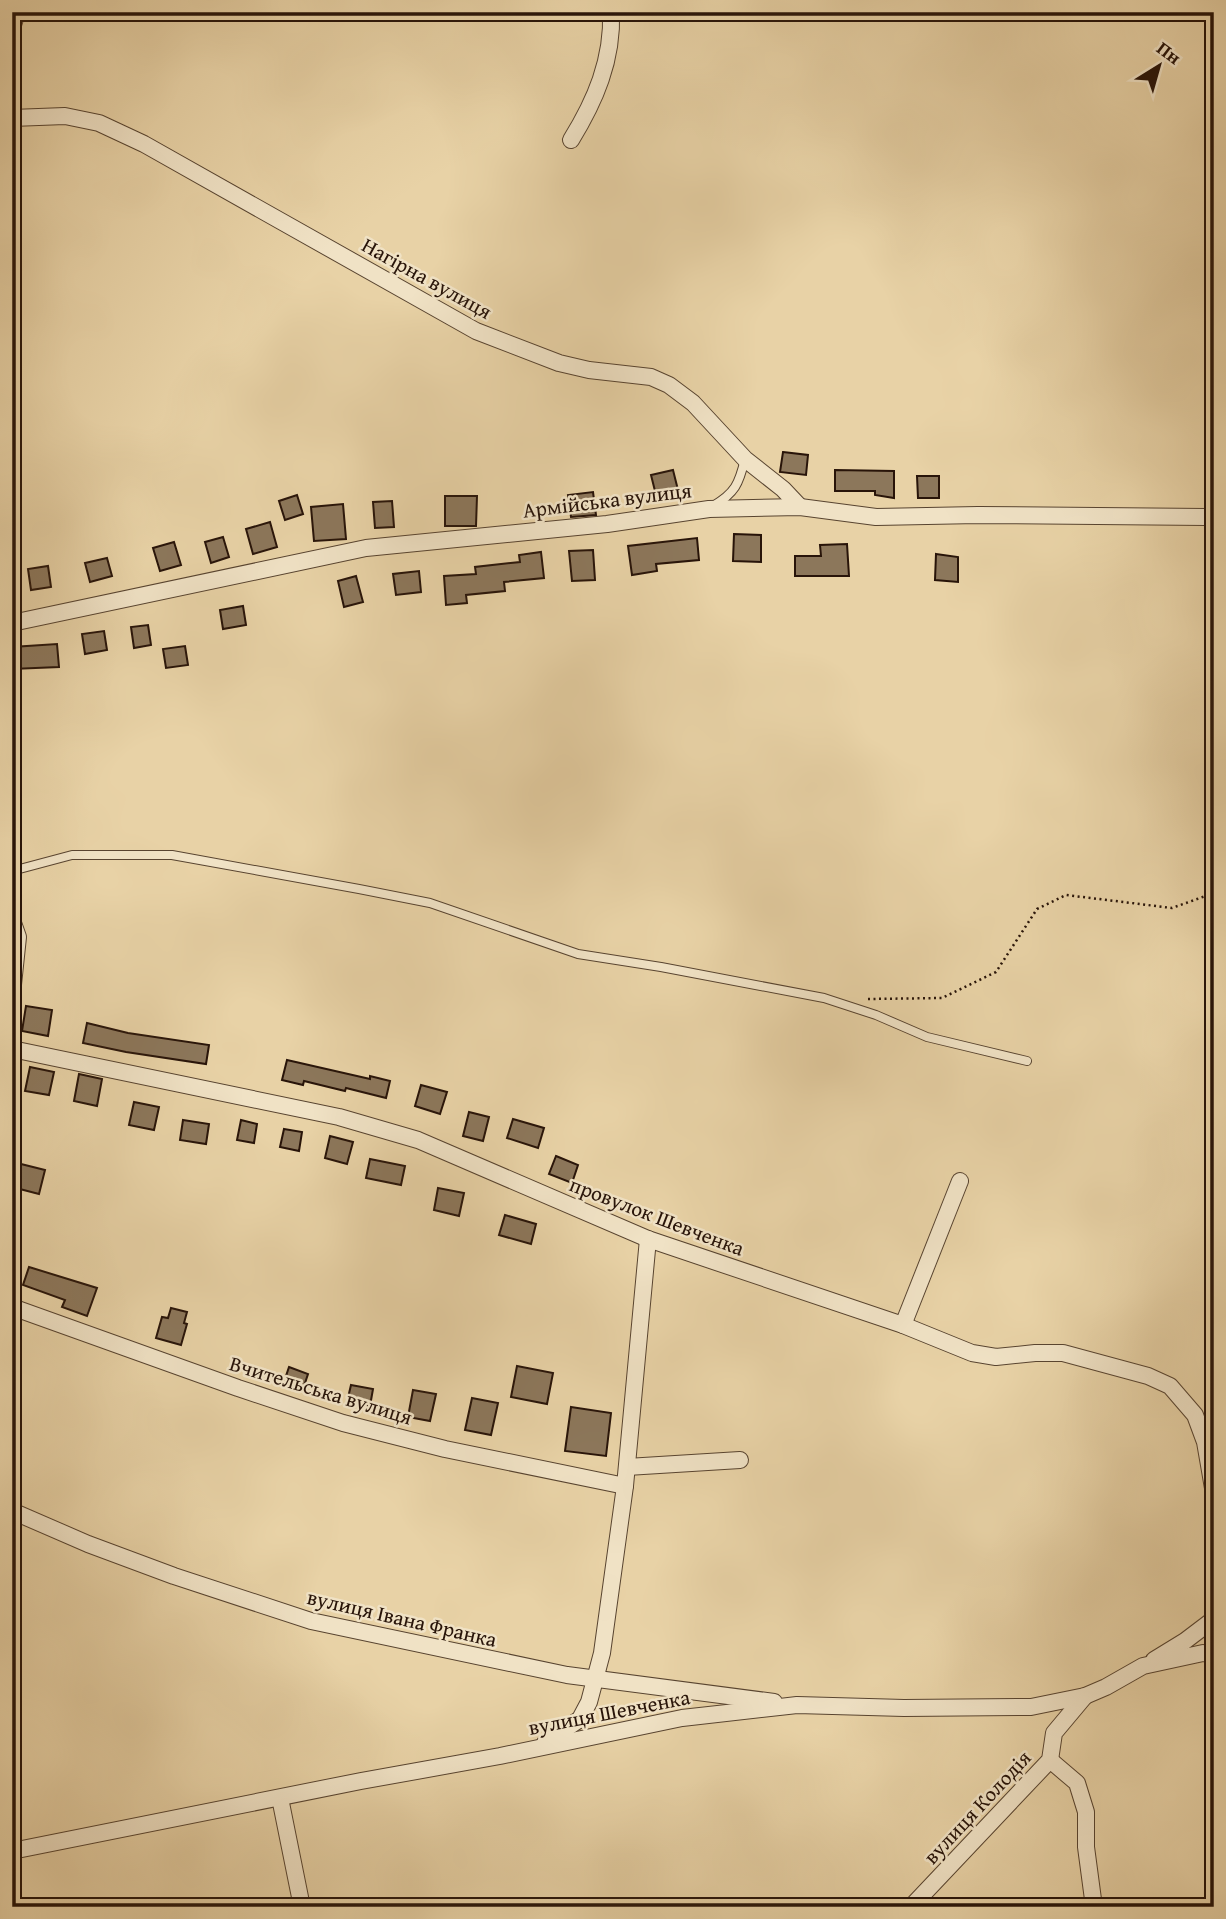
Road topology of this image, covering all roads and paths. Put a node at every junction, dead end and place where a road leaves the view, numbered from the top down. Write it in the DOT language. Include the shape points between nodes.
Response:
graph roads {
  1 [pos="17,12"];
  2 [pos="611,12"];
  3 [pos="12,28"];
  4 [pos="12,118"];
  5 [pos="571,140"];
  6 [pos="745,459"];
  7 [pos="800,507"];
  8 [pos="709,509"];
  9 [pos="1214,519"];
  10 [pos="12,623"];
  11 [pos="12,871"];
  12 [pos="1214,893"];
  13 [pos="12,920"];
  14 [pos="12,994"];
  15 [pos="862,999"];
  16 [pos="12,1049"];
  17 [pos="1027,1061"];
  18 [pos="960,1181"];
  19 [pos="648,1239"];
  20 [pos="12,1307"];
  21 [pos="903,1325"];
  22 [pos="740,1460"];
  23 [pos="627,1467"];
  24 [pos="625,1486"];
  25 [pos="1214,1494"];
  26 [pos="12,1511"];
  27 [pos="1214,1619"];
  28 [pos="1214,1655"];
  29 [pos="1143,1666"];
  30 [pos="596,1677"];
  31 [pos="1085,1696"];
  32 [pos="797,1705"];
  33 [pos="1031,1707"];
  34 [pos="1054,1733"];
  35 [pos="537,1748"];
  36 [pos="1050,1760"];
  37 [pos="280,1798"];
  38 [pos="12,1851"];
  39 [pos="302,1907"];
  40 [pos="911,1907"];
  41 [pos="1094,1907"];
  1 -- 3 [label="street"];
  2 -- 5 [label="street" via="606,65 592,104"];
  4 -- 6 [label="street, Нагірна вулиця" via="65,116 99,123 475,331 559,363 651,377 669,385 693,403"];
  6 -- 7 [label="street, Нагірна вулиця"];
  6 -- 8 [label="lane" via="729,496"];
  7 -- 8 [label="street, Армійська вулиця"];
  7 -- 9 [label="street, Армійська вулиця" via="876,517 978,514"];
  8 -- 10 [label="street, Армійська вулиця" via="366,548"];
  11 -- 17 [label="lane" via="72,855 172,855 430,903 578,954 824,998 927,1037"];
  12 -- 15 [label="path" via="1172,908 1066,895 1037,909 996,972 942,998"];
  13 -- 14 [label="street" via="18,937"];
  16 -- 19 [label="street, провулок Шевченка" via="340,1117 418,1140"];
  18 -- 21 [label="street"];
  19 -- 21 [label="street, провулок Шевченка"];
  19 -- 23 [label="street"];
  20 -- 24 [label="street, Вчительська вулиця" via="343,1423"];
  21 -- 25 [label="street, провулок Шевченка" via="972,1353 996,1357 1063,1353 1170,1386 1195,1415"];
  22 -- 23 [label="street"];
  23 -- 24 [label="street"];
  24 -- 30 [label="street"];
  26 -- 30 [label="street, вулиця Івана Франка" via="113,1553 311,1621 567,1675"];
  27 -- 29 [label="street"];
  28 -- 29 [label="street, вулиця Шевченка" via="1203,1653"];
  29 -- 31 [label="street, вулиця Шевченка"];
  30 -- 32 [label="street, вулиця Івана Франка"];
  30 -- 35 [label="street" via="580,1719"];
  31 -- 33 [label="street, вулиця Шевченка"];
  31 -- 34 [label="street"];
  32 -- 33 [label="street, вулиця Шевченка"];
  32 -- 35 [label="street, вулиця Шевченка" via="682,1717"];
  33 -- 34 [label="street" via="1046,1714"];
  34 -- 36 [label="street, вулиця Колодія"];
  35 -- 37 [label="street, вулиця Шевченка"];
  36 -- 40 [label="street, вулиця Колодія"];
  36 -- 41 [label="street" via="1077,1783 1086,1812"];
  37 -- 38 [label="street, вулиця Шевченка"];
  37 -- 39 [label="street"];
}
